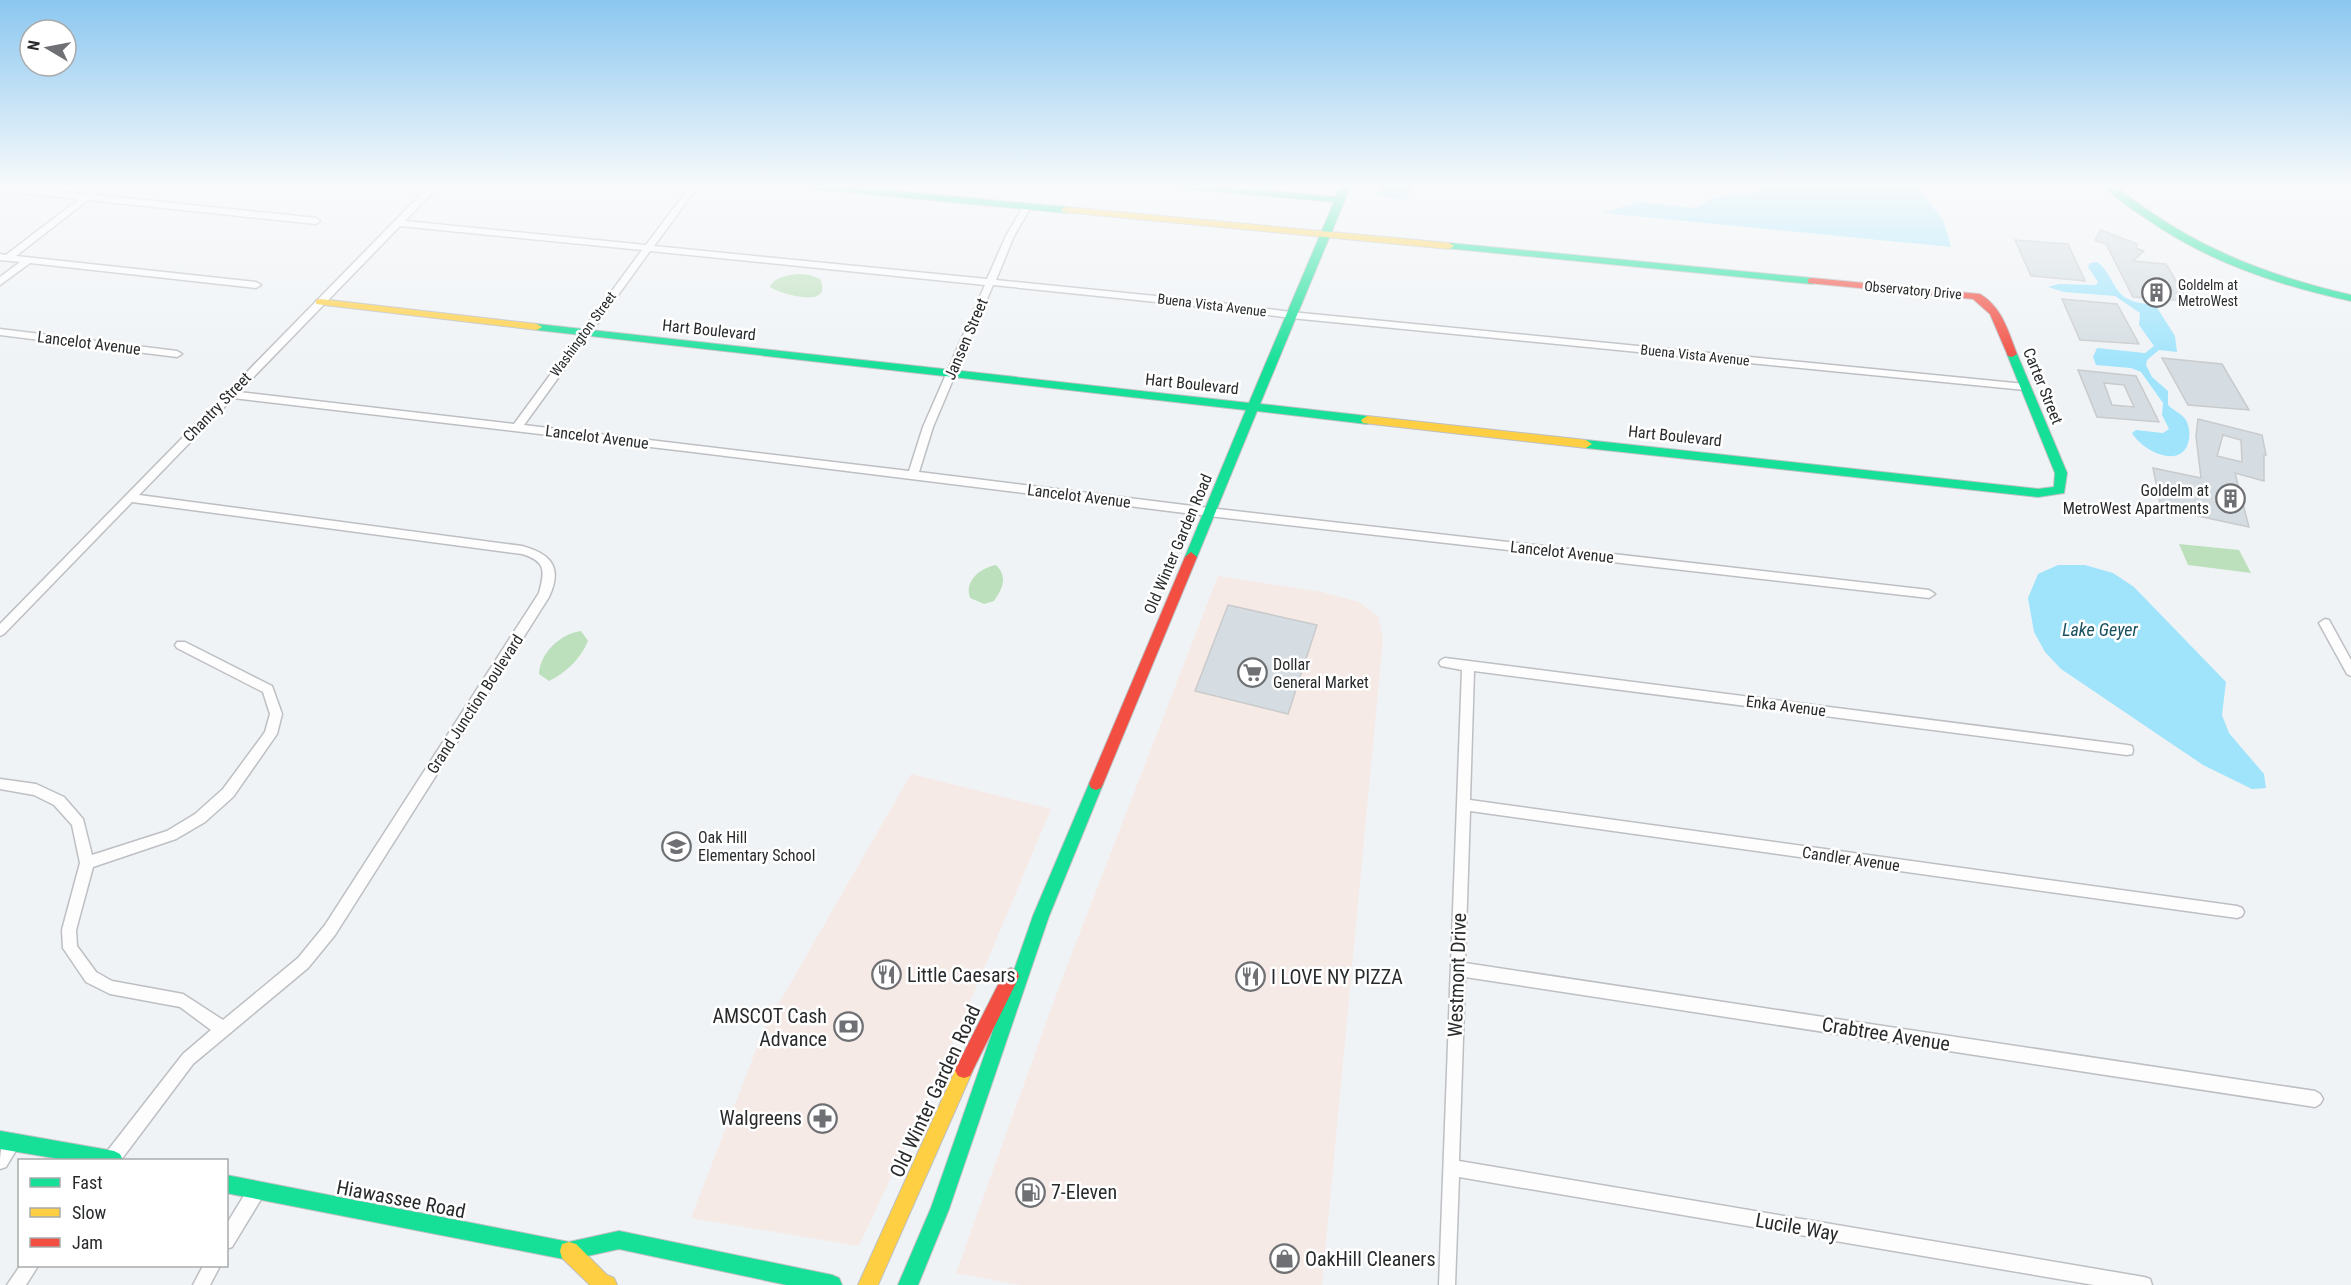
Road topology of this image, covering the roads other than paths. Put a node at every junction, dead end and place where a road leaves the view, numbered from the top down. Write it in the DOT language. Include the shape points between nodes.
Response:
graph roads {
  1 [pos="21,245"];
  2 [pos="377,245"];
  3 [pos="637,245"];
  4 [pos="1006,245"];
  5 [pos="1322,245"];
  6 [pos="1424,245"];
  7 [pos="2193,245"];
  8 [pos="648,246"];
  9 [pos="4,257"];
  10 [pos="28,260"];
  11 [pos="0,282"];
  12 [pos="990,282"];
  13 [pos="256,285"];
  14 [pos="2351,298"];
  15 [pos="1982,299"];
  16 [pos="320,302"];
  17 [pos="1291,315"];
  18 [pos="0,333"];
  19 [pos="584,333"];
  20 [pos="177,354"];
  21 [pos="951,373"];
  22 [pos="2025,387"];
  23 [pos="230,394"];
  24 [pos="1253,407"];
  25 [pos="518,427"];
  26 [pos="913,475"];
  27 [pos="2060,490"];
  28 [pos="129,498"];
  29 [pos="1209,512"];
  30 [pos="1929,594"];
  31 [pos="2325,623"];
  32 [pos="0,631"];
  33 [pos="181,645"];
  34 [pos="1445,663"];
  35 [pos="1468,666"];
  36 [pos="2351,670"];
  37 [pos="2127,750"];
  38 [pos="0,784"];
  39 [pos="1464,805"];
  40 [pos="87,863"];
  41 [pos="2237,912"];
  42 [pos="1041,916"];
  43 [pos="1457,969"];
  44 [pos="224,1030"];
  45 [pos="2315,1099"];
  46 [pos="7,1141"];
  47 [pos="106,1159"];
  48 [pos="113,1159"];
  49 [pos="0,1161"];
  50 [pos="1451,1168"];
  51 [pos="228,1184"];
  52 [pos="257,1190"];
  53 [pos="228,1238"];
  54 [pos="569,1251"];
  55 [pos="29,1267"];
  56 [pos="211,1267"];
  57 [pos="15,1285"];
  58 [pos="201,1285"];
  59 [pos="606,1285"];
  60 [pos="832,1285"];
  61 [pos="868,1285"];
  62 [pos="908,1285"];
  63 [pos="1447,1285"];
  64 [pos="2144,1285"];
  1 -- 9 [label="street"];
  2 -- 16 [label="street, Chantry Street"];
  3 -- 8 [label="street, Buena Vista Avenue"];
  4 -- 12 [label="street, Jansen Street"];
  5 -- 17 [label="street, Old Winter Garden Road"];
  6 -- 15 [label="street, Observatory Drive" via="1962,294"];
  7 -- 14 [label="street" via="2251,272"];
  8 -- 12 [label="street, Buena Vista Avenue"];
  8 -- 19 [label="street, Washington Street"];
  9 -- 10 [label="street"];
  10 -- 11 [label="street"];
  10 -- 13 [label="street"];
  12 -- 17 [label="street, Buena Vista Avenue"];
  12 -- 21 [label="street, Jansen Street"];
  15 -- 22 [label="street, Carter Street" via="1994,310"];
  16 -- 19 [label="street, Hart Boulevard"];
  16 -- 23 [label="street, Chantry Street"];
  17 -- 22 [label="street, Buena Vista Avenue"];
  17 -- 24 [label="street, Old Winter Garden Road"];
  18 -- 20 [label="street, Lancelot Avenue"];
  19 -- 21 [label="street, Hart Boulevard"];
  19 -- 25 [label="street, Washington Street"];
  21 -- 24 [label="street, Hart Boulevard"];
  21 -- 26 [label="street, Jansen Street"];
  22 -- 27 [label="street, Carter Street" via="2061,473"];
  23 -- 25 [label="street, Lancelot Avenue"];
  23 -- 28 [label="street, Chantry Street"];
  24 -- 27 [label="street, Hart Boulevard" via="2046,493"];
  24 -- 29 [label="street, Old Winter Garden Road"];
  25 -- 26 [label="street, Lancelot Avenue"];
  26 -- 29 [label="street, Lancelot Avenue"];
  28 -- 32 [label="street, Chantry Street"];
  28 -- 44 [label="street, Grand Junction Boulevard" via="522,550 547,562 550,574 545,594 330,930 303,963"];
  29 -- 30 [label="street, Lancelot Avenue"];
  29 -- 42 [label="street, Old Winter Garden Road"];
  31 -- 36 [label="street"];
  33 -- 40 [label="street" via="268,689 276,714 271,734 228,793 200,818 171,835"];
  34 -- 35 [label="street, Enka Avenue"];
  35 -- 37 [label="street, Enka Avenue"];
  35 -- 39 [label="street, Westmont Drive"];
  38 -- 40 [label="street" via="36,790 59,801 78,823"];
  39 -- 41 [label="street, Candler Avenue"];
  39 -- 43 [label="street, Westmont Drive"];
  40 -- 44 [label="street" via="69,930 70,948 91,977 110,987 183,1002"];
  42 -- 61 [label="street, Old Winter Garden Road" via="954,1090"];
  42 -- 62 [label="street, Old Winter Garden Road" via="940,1209"];
  43 -- 45 [label="street, Crabtree Avenue"];
  43 -- 50 [label="street, Westmont Drive"];
  44 -- 48 [label="street, Grand Junction Boulevard" via="188,1059"];
  46 -- 47 [label="street"];
  46 -- 49 [label="street"];
  50 -- 63 [label="street, Westmont Drive"];
  50 -- 64 [label="street, Lucile Way"];
  51 -- 52 [label="street, Hiawassee Road"];
  52 -- 53 [label="street"];
  52 -- 54 [label="street, Hiawassee Road"];
  54 -- 59 [label="street"];
  54 -- 60 [label="street, Hiawassee Road" via="619,1240"];
  55 -- 57 [label="street"];
  56 -- 58 [label="street"];
}
